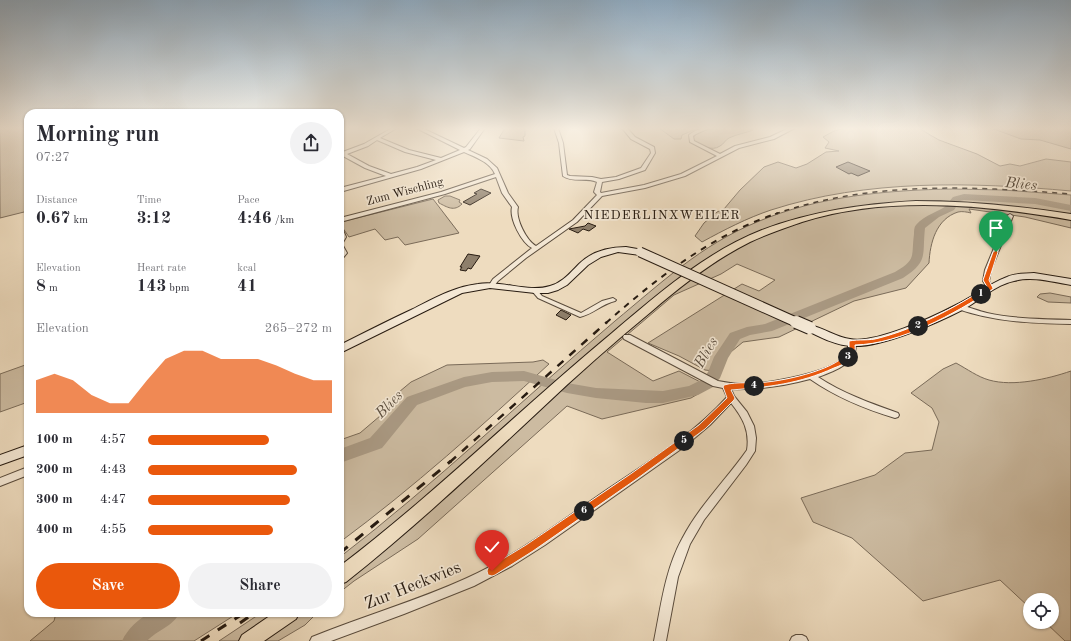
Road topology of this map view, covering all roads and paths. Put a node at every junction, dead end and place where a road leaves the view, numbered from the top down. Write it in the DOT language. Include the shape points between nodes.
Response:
graph roads {
  1 [pos="349,158"];
  2 [pos="434,158"];
  3 [pos="446,158"];
  4 [pos="479,158"];
  5 [pos="563,158"];
  6 [pos="650,158"];
  7 [pos="717,158"];
  8 [pos="441,160"];
  9 [pos="497,175"];
  10 [pos="391,176"];
  11 [pos="598,179"];
  12 [pos="344,188"];
  13 [pos="600,195"];
  14 [pos="1010,216"];
  15 [pos="1071,218"];
  16 [pos="344,219"];
  17 [pos="536,248"];
  18 [pos="1071,282"];
  19 [pos="492,285"];
  20 [pos="990,288"];
  21 [pos="535,291"];
  22 [pos="613,300"];
  23 [pos="960,307"];
  24 [pos="1071,322"];
  25 [pos="627,337"];
  26 [pos="851,343"];
  27 [pos="344,347"];
  28 [pos="811,376"];
  29 [pos="727,387"];
  30 [pos="731,398"];
  31 [pos="895,415"];
  32 [pos="24,451"];
  33 [pos="0,460"];
  34 [pos="24,473"];
  35 [pos="0,482"];
  36 [pos="344,573"];
  37 [pos="284,617"];
  38 [pos="248,641"];
  39 [pos="316,641"];
  40 [pos="660,641"];
  41 [pos="796,641"];
  42 [pos="802,641"];
  1 -- 10 [label="street"];
  2 -- 8 [label="street"];
  3 -- 8 [label="street"];
  4 -- 9 [label="street" via="489,163"];
  5 -- 11 [label="street" via="565,176"];
  6 -- 11 [label="street" via="643,169 628,175"];
  7 -- 13 [label="street" via="684,175"];
  8 -- 10 [label="street"];
  9 -- 16 [label="street, Zum Wischling" via="443,193"];
  9 -- 17 [label="street" via="515,207 514,211 526,243"];
  10 -- 12 [label="street"];
  11 -- 13 [label="street" via="597,192"];
  13 -- 17 [label="street" via="575,221"];
  14 -- 20 [label="street" via="988,270 986,280"];
  15 -- 36 [label="highway" via="959,203 877,206 832,212 746,240 697,270 566,376 430,504"];
  17 -- 19 [label="street"];
  18 -- 20 [label="main road" via="1049,277 1023,276 1011,278"];
  19 -- 21 [label="main road"];
  19 -- 27 [label="main road" via="471,287 443,296"];
  20 -- 23 [label="main road"];
  21 -- 22 [label="street" via="540,297 580,315 605,301"];
  21 -- 26 [label="main road, bridge" via="562,285 591,259 623,249 640,252 827,336"];
  23 -- 24 [label="street" via="1022,321"];
  23 -- 26 [label="main road" via="883,340"];
  25 -- 29 [label="street" via="703,378"];
  26 -- 28 [label="street" via="850,356 843,362"];
  28 -- 29 [label="street" via="767,385"];
  28 -- 31 [label="street" via="859,402"];
  29 -- 30 [label="street"];
  30 -- 39 [label="street, Zur Heckwies" via="702,427 670,451 530,548 492,571 440,594"];
  30 -- 40 [label="street" via="747,419 753,442 751,451 686,541 677,564"];
  32 -- 33 [label="main road"];
  34 -- 35 [label="street"];
  37 -- 38 [label="highway"];
  41 -- 42 [label="street"];
}
